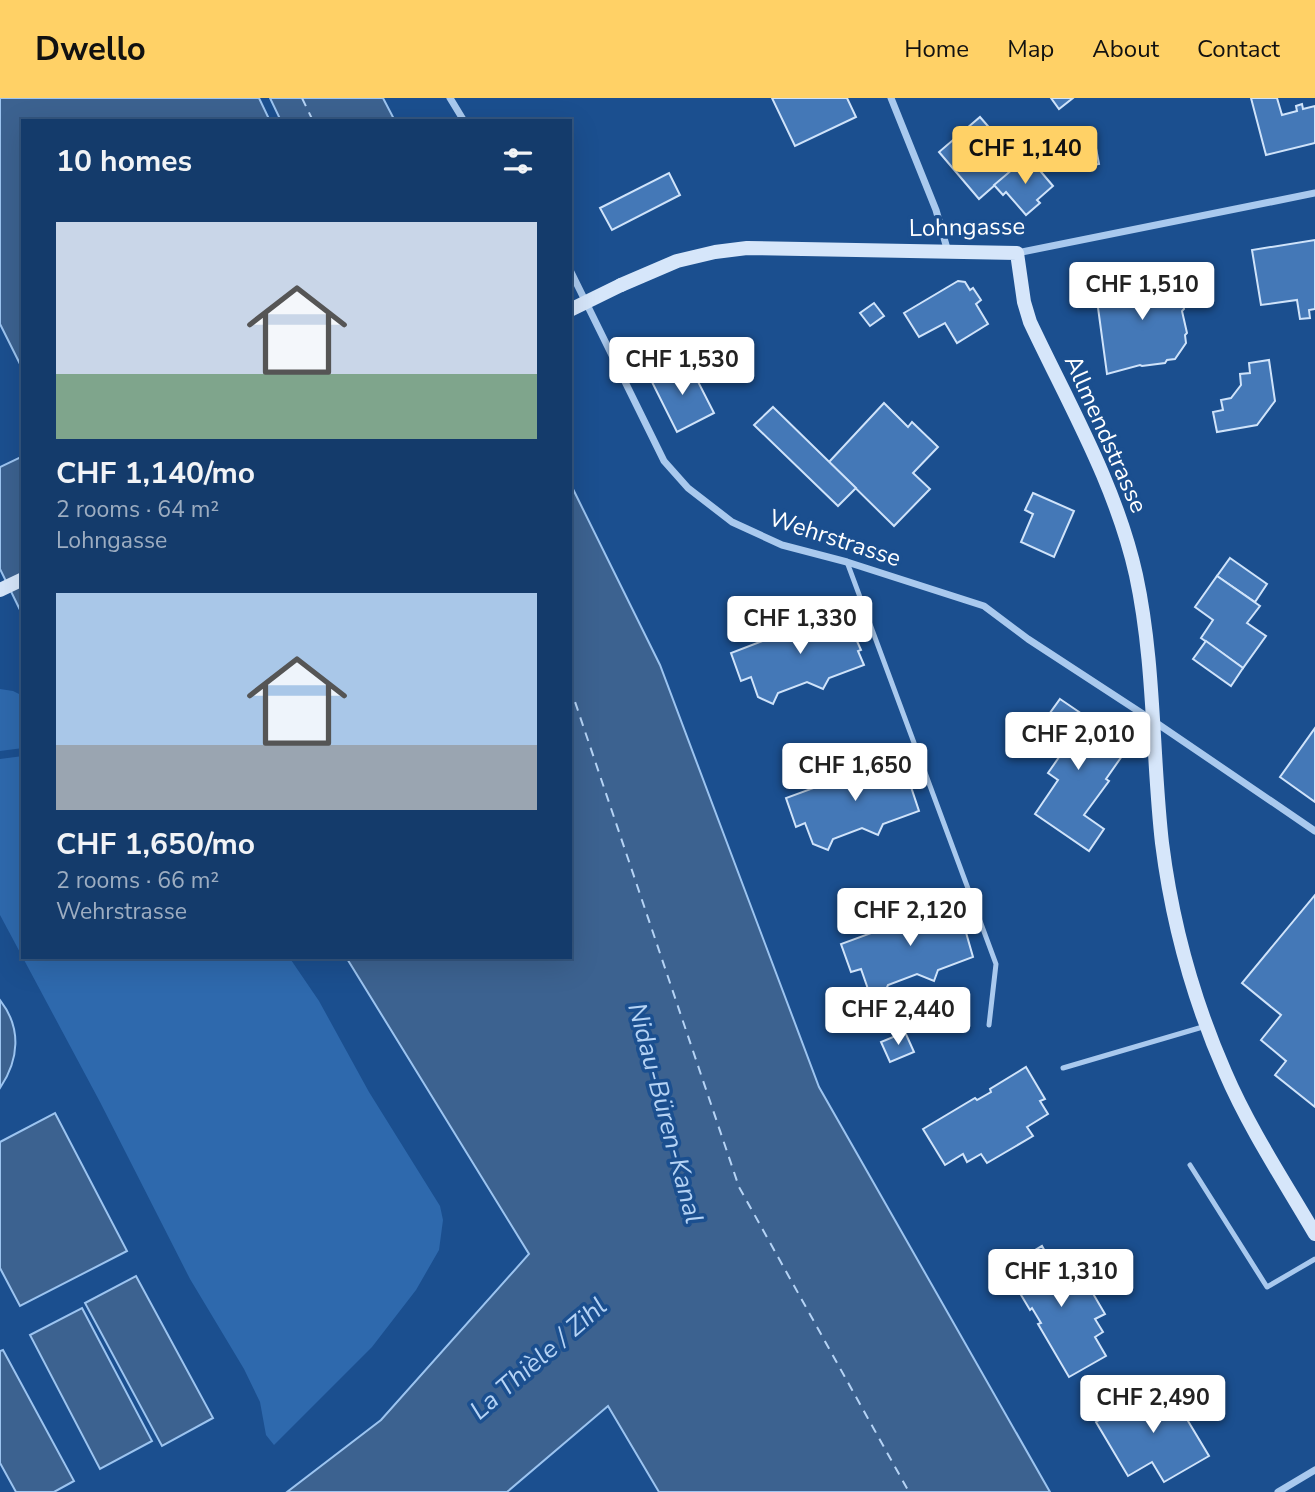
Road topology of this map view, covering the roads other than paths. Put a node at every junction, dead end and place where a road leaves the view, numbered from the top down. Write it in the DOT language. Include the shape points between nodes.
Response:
graph roads {
  1 [pos="450,98"];
  2 [pos="891,98"];
  3 [pos="463,119"];
  4 [pos="1315,193"];
  5 [pos="948,253"];
  6 [pos="1017,253"];
  7 [pos="572,274"];
  8 [pos="572,309"];
  9 [pos="847,562"];
  10 [pos="21,580"];
  11 [pos="0,590"];
  12 [pos="1152,720"];
  13 [pos="1315,831"];
  14 [pos="989,1025"];
  15 [pos="1206,1026"];
  16 [pos="1063,1068"];
  17 [pos="1190,1165"];
  18 [pos="1315,1234"];
  19 [pos="1315,1259"];
  20 [pos="1315,1470"];
  21 [pos="1278,1492"];
  1 -- 3 [label="street"];
  2 -- 5 [label="street"];
  4 -- 6 [label="street, Lohngasse"];
  5 -- 6 [label="main road, Lohngasse"];
  5 -- 8 [label="main road, Lohngasse, bridge" via="747,248 715,252 677,261"];
  6 -- 12 [label="main road, Allmendstrasse" via="1030,322 1109,485 1120,518 1146,634"];
  7 -- 9 [label="street, Wehrstrasse" via="664,461 688,488 732,522 782,545"];
  9 -- 12 [label="street, Wehrstrasse" via="984,606"];
  9 -- 14 [label="lane" via="996,964"];
  10 -- 11 [label="main road"];
  12 -- 13 [label="street, Wehrstrasse"];
  12 -- 15 [label="main road, Allmendstrasse" via="1169,891"];
  15 -- 16 [label="lane"];
  15 -- 18 [label="main road, Allmendstrasse" via="1245,1114"];
  17 -- 19 [label="lane" via="1266,1287"];
  20 -- 21 [label="street"];
}
